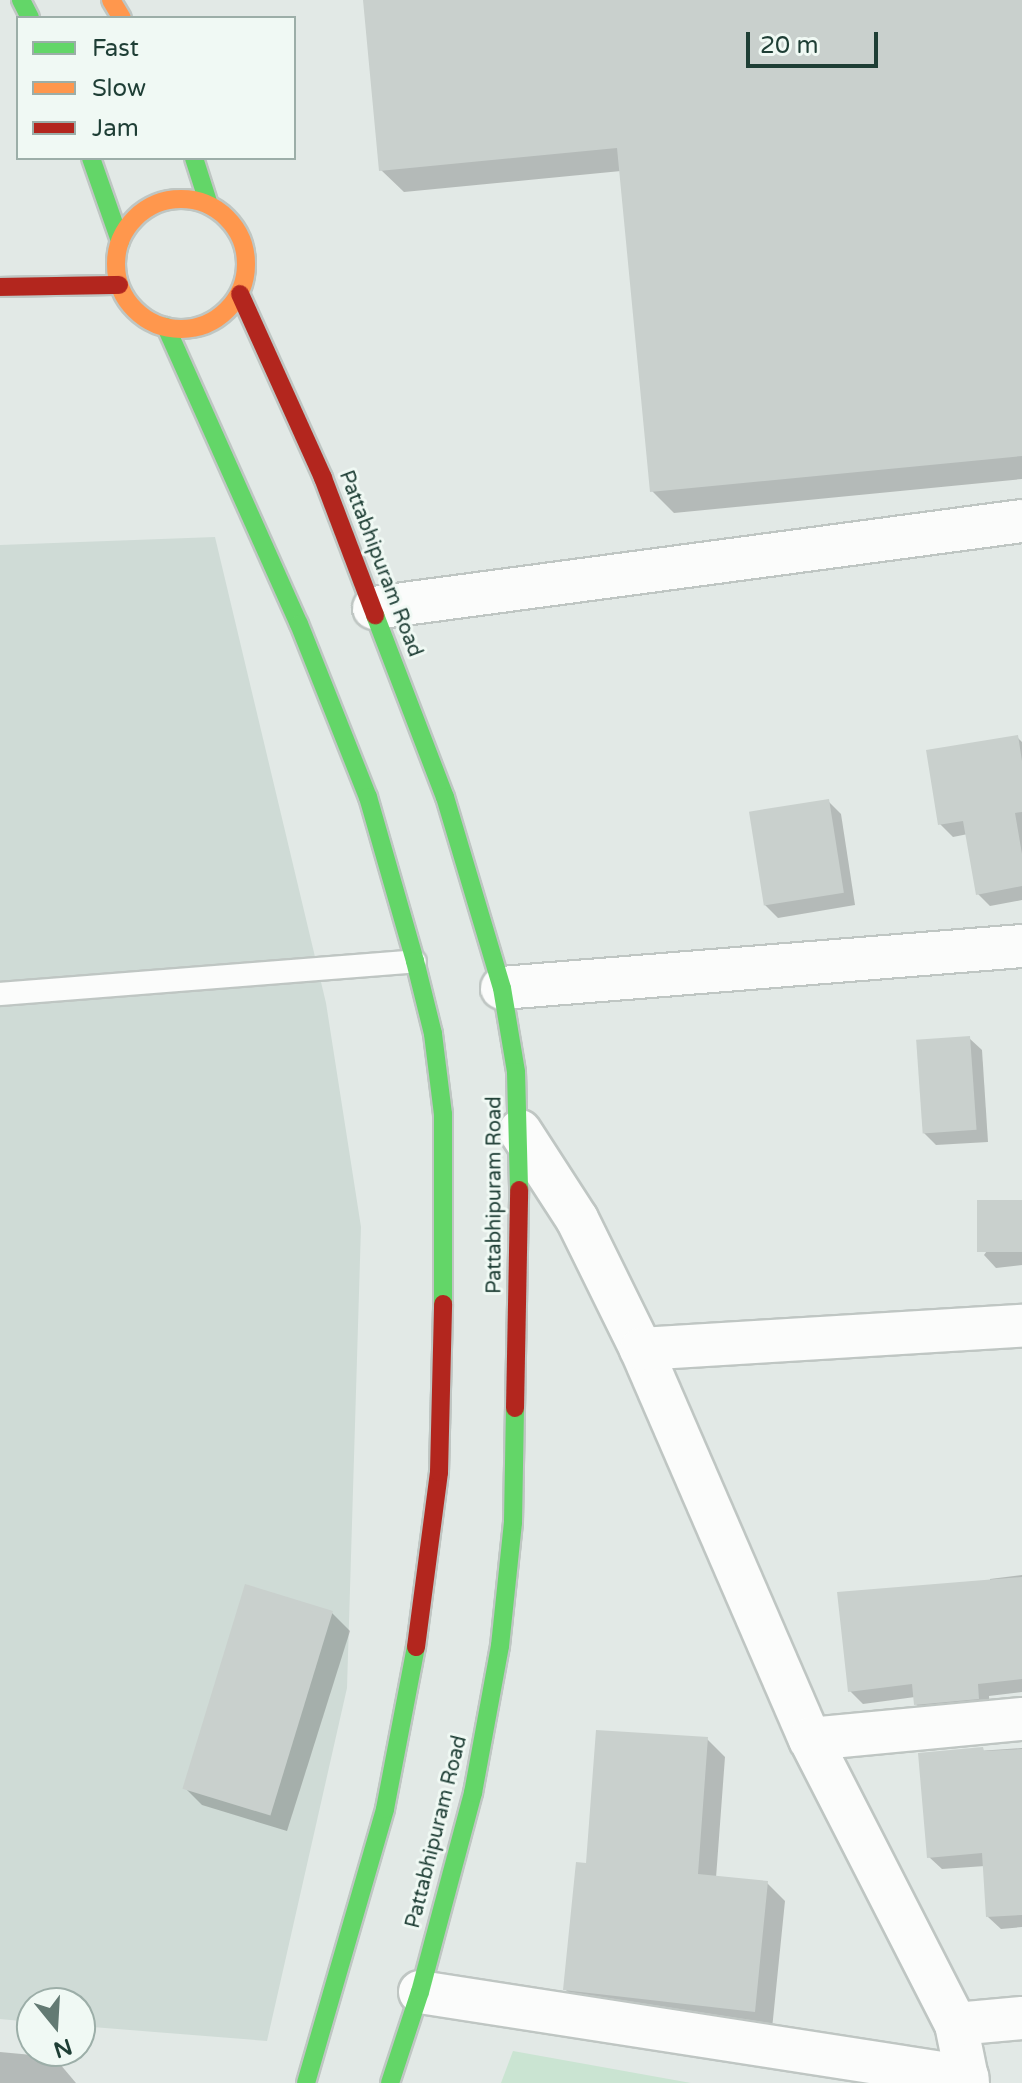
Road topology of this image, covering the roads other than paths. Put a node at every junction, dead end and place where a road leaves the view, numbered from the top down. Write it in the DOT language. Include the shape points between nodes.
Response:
graph roads {
  1 [pos="92,160"];
  2 [pos="195,160"];
  3 [pos="209,205"];
  4 [pos="120,241"];
  5 [pos="119,285"];
  6 [pos="0,287"];
  7 [pos="240,294"];
  8 [pos="166,327"];
  9 [pos="1022,521"];
  10 [pos="374,608"];
  11 [pos="1022,946"];
  12 [pos="415,961"];
  13 [pos="502,988"];
  14 [pos="0,994"];
  15 [pos="520,1131"];
  16 [pos="1022,1326"];
  17 [pos="641,1349"];
  18 [pos="1022,1719"];
  19 [pos="810,1739"];
  20 [pos="420,1992"];
  21 [pos="1022,2018"];
  22 [pos="956,2024"];
  23 [pos="967,2080"];
  24 [pos="306,2083"];
  25 [pos="390,2083"];
  1 -- 4 [label="street"];
  2 -- 3 [label="street"];
  3 -- 4 [label="street" via="188,199 147,209"];
  3 -- 7 [label="street" via="239,233 246,264"];
  4 -- 5 [label="street"];
  5 -- 6 [label="street"];
  5 -- 8 [label="street" via="145,319"];
  7 -- 8 [label="street" via="208,324"];
  7 -- 10 [label="street, Pattabhipuram Road" via="323,478"];
  8 -- 12 [label="street" via="299,624 368,797"];
  9 -- 10 [label="street"];
  10 -- 13 [label="street, Pattabhipuram Road" via="445,797"];
  11 -- 13 [label="street"];
  12 -- 14 [label="lane"];
  12 -- 24 [label="street" via="433,1034 443,1114 439,1472 404,1722 385,1809"];
  13 -- 15 [label="street, Pattabhipuram Road"];
  15 -- 17 [label="street" via="577,1219"];
  15 -- 20 [label="street, Pattabhipuram Road" via="513,1522 500,1646 473,1793"];
  16 -- 17 [label="street"];
  17 -- 19 [label="street"];
  18 -- 19 [label="street"];
  19 -- 22 [label="street"];
  20 -- 23 [label="street"];
  20 -- 25 [label="street, Pattabhipuram Road"];
  21 -- 22 [label="street"];
  22 -- 23 [label="street"];
}
